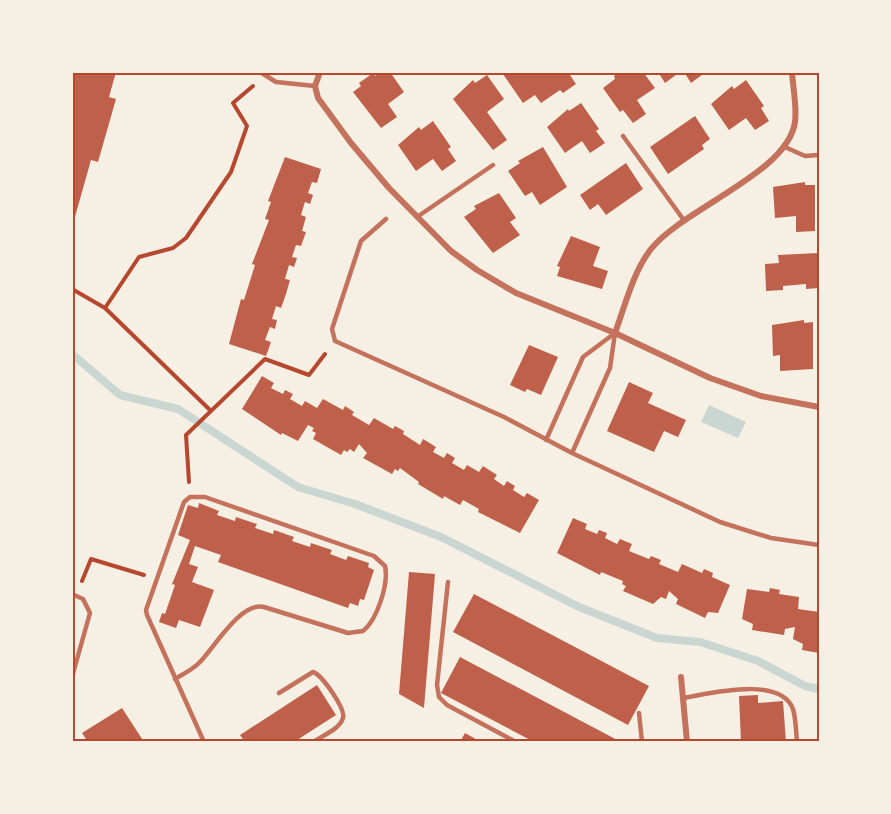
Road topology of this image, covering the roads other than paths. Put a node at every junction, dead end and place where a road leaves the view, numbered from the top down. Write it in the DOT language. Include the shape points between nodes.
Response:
graph roads {
  1 [pos="260,72"];
  2 [pos="320,72"];
  3 [pos="792,72"];
  4 [pos="315,86"];
  5 [pos="623,136"];
  6 [pos="785,147"];
  7 [pos="819,155"];
  8 [pos="493,165"];
  9 [pos="417,217"];
  10 [pos="386,219"];
  11 [pos="683,219"];
  12 [pos="615,333"];
  13 [pos="819,407"];
  14 [pos="546,440"];
  15 [pos="572,453"];
  16 [pos="819,545"];
  17 [pos="448,582"];
  18 [pos="74,595"];
  19 [pos="72,677"];
  20 [pos="681,677"];
  21 [pos="175,679"];
  22 [pos="279,693"];
  23 [pos="683,698"];
  24 [pos="639,713"];
  25 [pos="204,742"];
  26 [pos="314,742"];
  27 [pos="351,742"];
  28 [pos="364,742"];
  29 [pos="516,742"];
  30 [pos="642,742"];
  31 [pos="687,742"];
  32 [pos="797,742"];
  1 -- 4 [label="lane" via="276,82"];
  2 -- 4 [label="street"];
  3 -- 6 [label="street" via="795,122"];
  4 -- 9 [label="street" via="324,109"];
  5 -- 11 [label="lane"];
  6 -- 7 [label="lane" via="806,156"];
  6 -- 11 [label="street" via="747,178"];
  8 -- 9 [label="lane"];
  9 -- 12 [label="street" via="451,251 516,292"];
  10 -- 14 [label="lane" via="359,246 332,329 335,341"];
  11 -- 12 [label="street" via="644,260"];
  12 -- 13 [label="street" via="710,378 761,396"];
  12 -- 14 [label="lane" via="583,357"];
  12 -- 15 [label="lane" via="611,365"];
  14 -- 15 [label="lane"];
  15 -- 16 [label="lane" via="720,522 771,538"];
  17 -- 29 [label="lane" via="439,697"];
  18 -- 19 [label="lane" via="83,599 90,613"];
  20 -- 23 [label="street"];
  21 -- 21 [label="lane" via="147,615 147,603 180,509 190,497 205,496 380,560 387,574 373,620 363,632 348,633 264,606 253,606 243,612 199,663"];
  21 -- 25 [label="lane"];
  22 -- 26 [label="lane" via="313,672 324,680 343,710 343,718"];
  23 -- 31 [label="street"];
  23 -- 32 [label="lane" via="750,689 772,692 785,698 793,710"];
  24 -- 30 [label="lane"];
  27 -- 28 [label="lane"];
}
